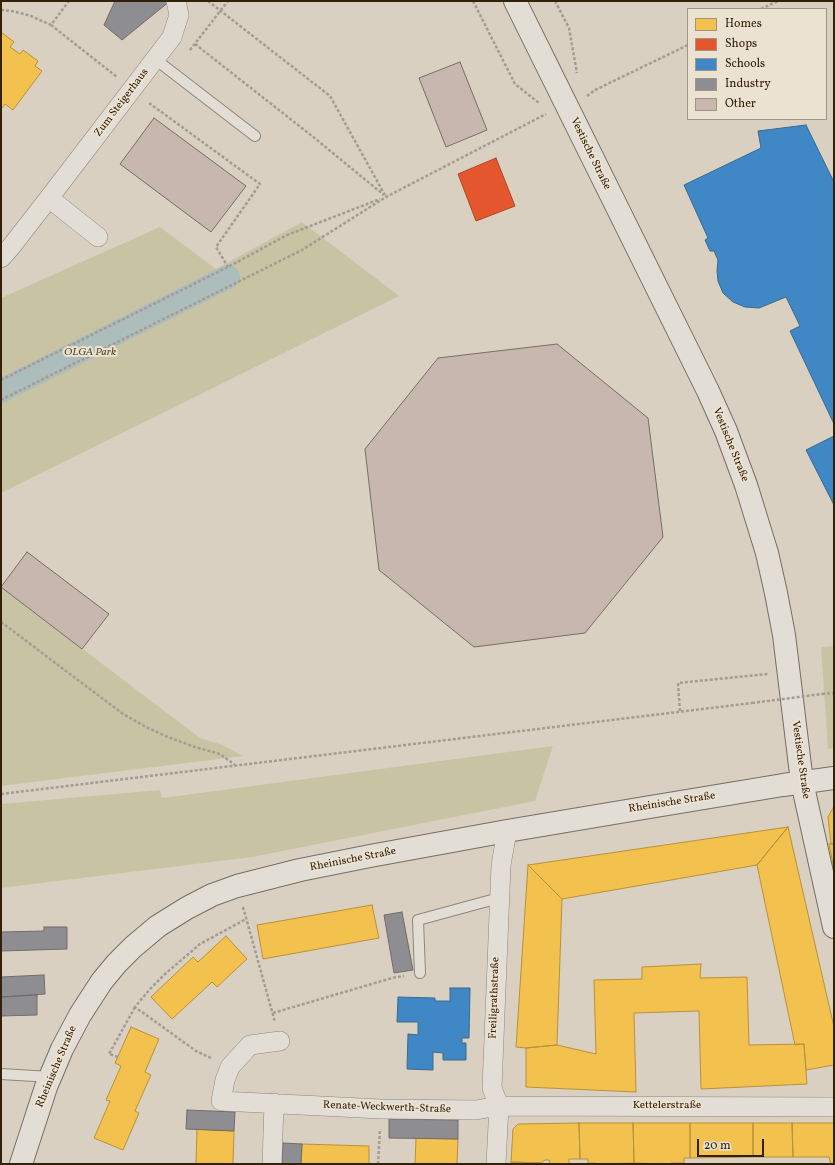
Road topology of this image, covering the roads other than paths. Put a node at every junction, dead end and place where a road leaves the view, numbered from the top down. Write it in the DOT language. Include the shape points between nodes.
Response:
graph roads {
  1 [pos="176,1"];
  2 [pos="515,1"];
  3 [pos="155,59"];
  4 [pos="255,136"];
  5 [pos="49,198"];
  6 [pos="98,237"];
  7 [pos="1,258"];
  8 [pos="834,778"];
  9 [pos="802,782"];
  10 [pos="507,831"];
  11 [pos="499,898"];
  12 [pos="834,927"];
  13 [pos="420,973"];
  14 [pos="280,1041"];
  15 [pos="1,1074"];
  16 [pos="51,1077"];
  17 [pos="274,1103"];
  18 [pos="499,1106"];
  19 [pos="834,1107"];
  20 [pos="21,1164"];
  21 [pos="272,1164"];
  22 [pos="496,1164"];
  1 -- 3 [label="street, Zum Steigerhaus" via="178,15 172,37"];
  2 -- 9 [label="street, Vestische Straße" via="708,391 746,485 767,553 778,600"];
  3 -- 4 [label="lane"];
  3 -- 5 [label="street, Zum Steigerhaus"];
  5 -- 6 [label="street"];
  5 -- 7 [label="street, Zum Steigerhaus"];
  8 -- 9 [label="street, Rheinische Straße"];
  9 -- 10 [label="street, Rheinische Straße"];
  9 -- 12 [label="street, Vestische Straße"];
  10 -- 11 [label="street, Freiligrathstraße" via="500,865"];
  10 -- 16 [label="street, Rheinische Straße" via="300,870 237,886 212,895 167,919 117,963 102,982 80,1015"];
  11 -- 13 [label="lane" via="418,920"];
  11 -- 18 [label="street, Freiligrathstraße" via="492,1088"];
  14 -- 17 [label="street, Renate-Weckwerth-Straße" via="250,1045 230,1067 221,1100"];
  15 -- 16 [label="lane"];
  16 -- 20 [label="street, Rheinische Straße"];
  17 -- 18 [label="street, Renate-Weckwerth-Straße" via="381,1109 476,1110"];
  17 -- 21 [label="street"];
  18 -- 19 [label="street, Kettelerstraße"];
  18 -- 22 [label="street, Freiligrathstraße"];
}
